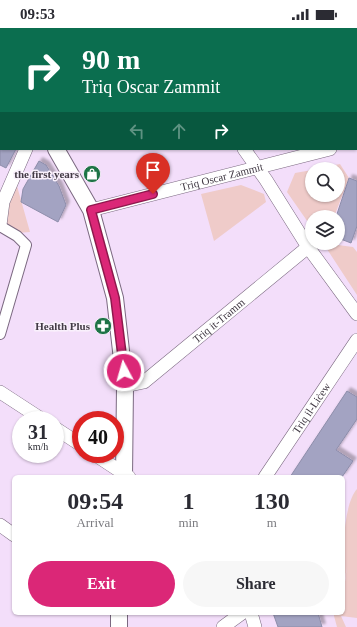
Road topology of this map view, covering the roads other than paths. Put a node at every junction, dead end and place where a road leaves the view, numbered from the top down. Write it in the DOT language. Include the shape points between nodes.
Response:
graph roads {
  1 [pos="26,150"];
  2 [pos="57,150"];
  3 [pos="245,150"];
  4 [pos="326,150"];
  5 [pos="257,168"];
  6 [pos="91,210"];
  7 [pos="0,226"];
  8 [pos="305,242"];
  9 [pos="305,249"];
  10 [pos="310,250"];
  11 [pos="357,314"];
  12 [pos="0,334"];
  13 [pos="357,340"];
  14 [pos="125,386"];
  15 [pos="0,392"];
  16 [pos="29,411"];
  17 [pos="107,463"];
  18 [pos="125,475"];
  19 [pos="126,475"];
  20 [pos="267,475"];
  21 [pos="0,525"];
  22 [pos="12,534"];
  23 [pos="119,615"];
  24 [pos="239,615"];
  25 [pos="252,615"];
  26 [pos="119,627"];
  27 [pos="223,627"];
  28 [pos="255,627"];
  1 -- 7 [label="street" via="3,202"];
  2 -- 6 [label="street"];
  3 -- 5 [label="street"];
  4 -- 5 [label="street, Triq Oscar Zammit"];
  5 -- 6 [label="street, Triq Oscar Zammit"];
  5 -- 8 [label="street"];
  6 -- 14 [label="street" via="115,298"];
  7 -- 12 [label="street" via="17,236 26,246"];
  9 -- 14 [label="street, Triq it-Tramm" via="144,382"];
  10 -- 11 [label="street"];
  13 -- 20 [label="street, Triq il-Liċew"];
  14 -- 19 [label="street"];
  15 -- 16 [label="street"];
  17 -- 18 [label="street"];
  21 -- 22 [label="street"];
  23 -- 26 [label="street"];
  24 -- 27 [label="street"];
  25 -- 28 [label="street"];
}
